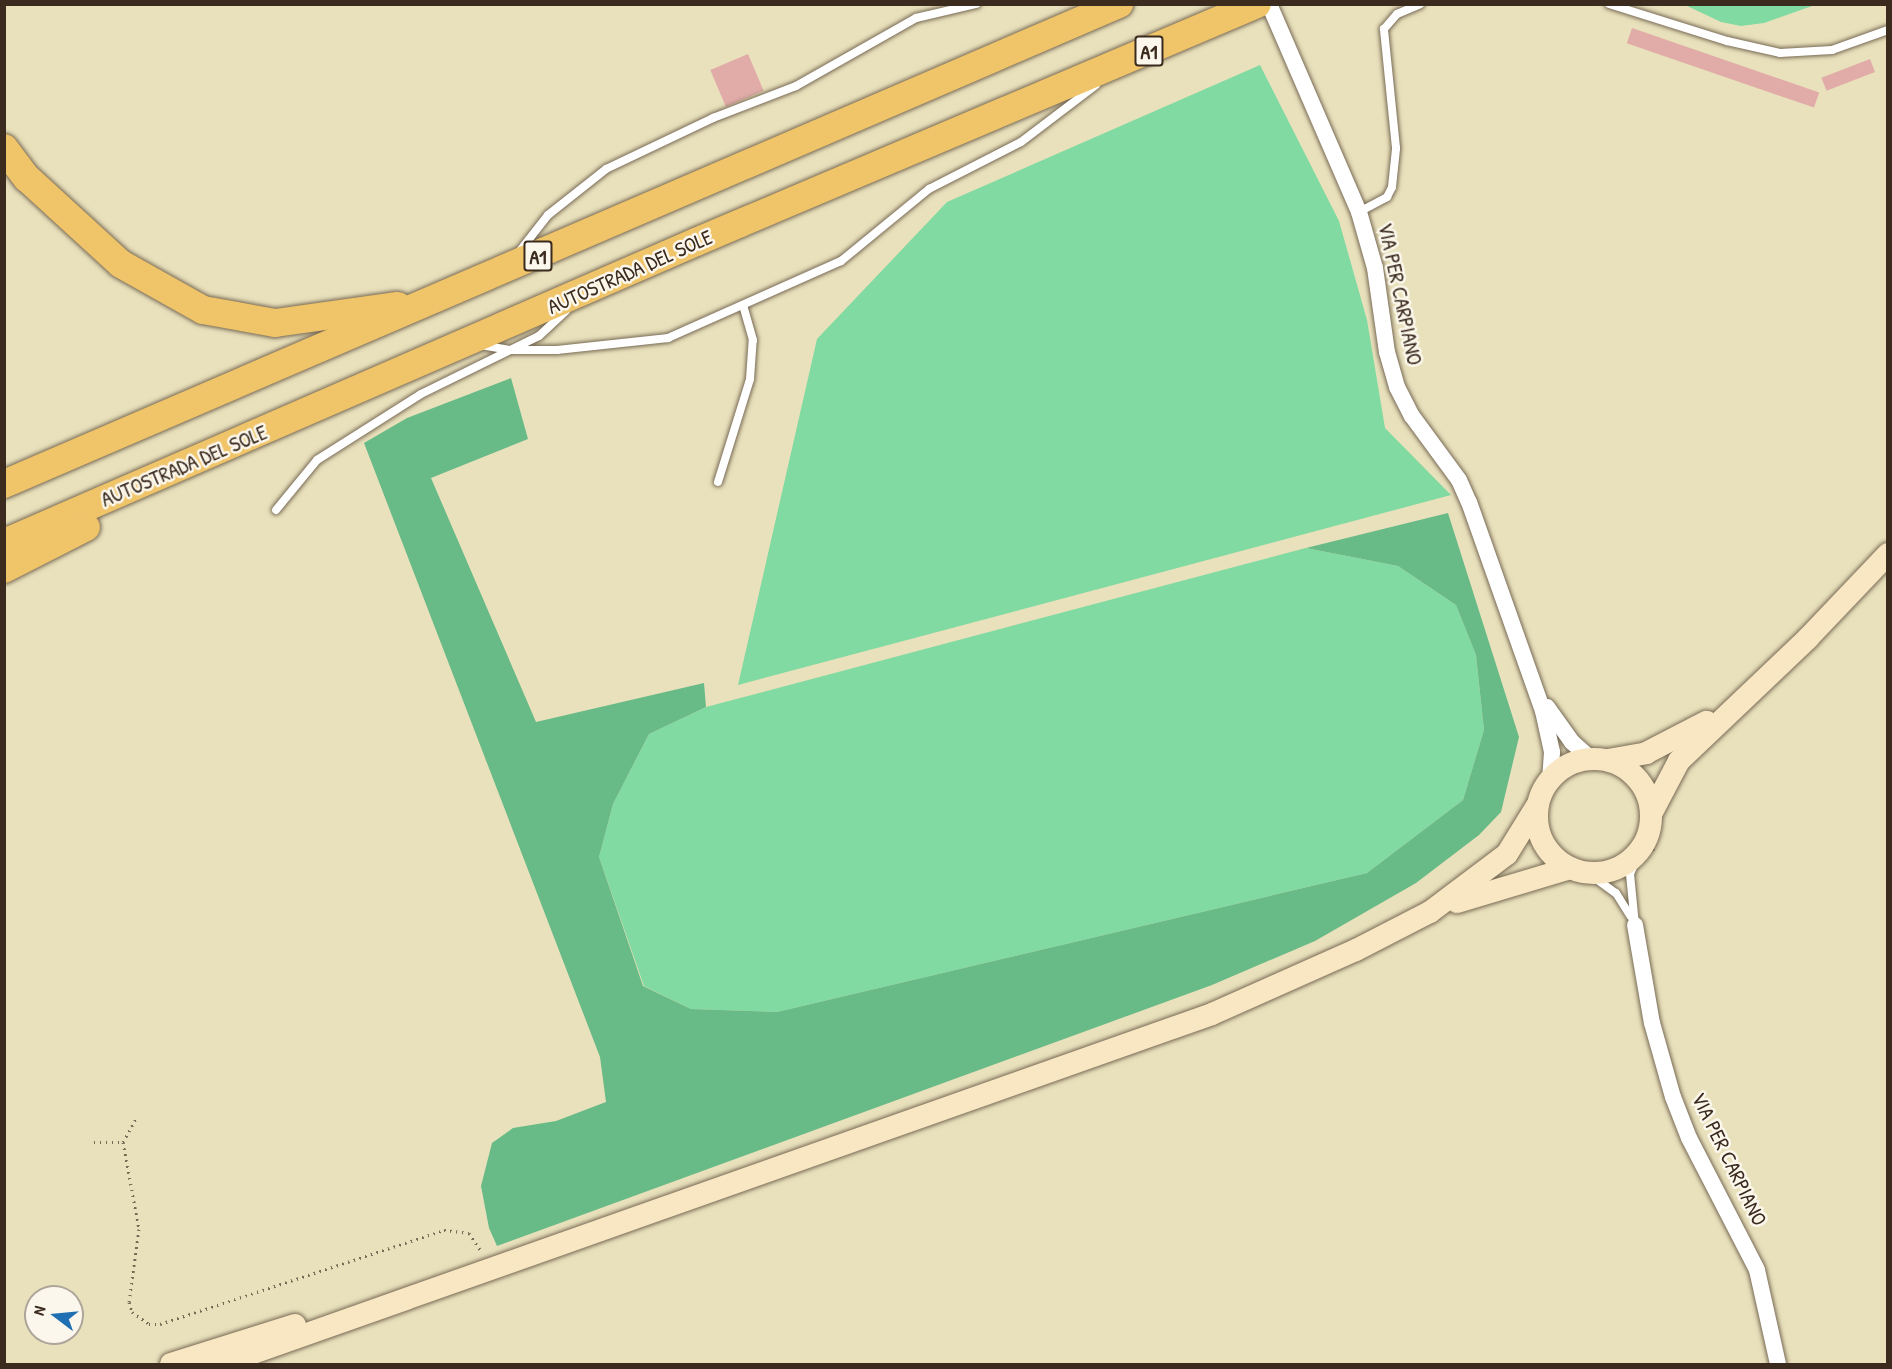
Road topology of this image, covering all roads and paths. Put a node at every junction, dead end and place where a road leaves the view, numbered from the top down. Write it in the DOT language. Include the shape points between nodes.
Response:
graph roads {
  1 [pos="976,4"];
  2 [pos="1119,4"];
  3 [pos="1257,4"];
  4 [pos="1269,4"];
  5 [pos="1420,4"];
  6 [pos="1610,4"];
  7 [pos="1887,30"];
  8 [pos="1132,58"];
  9 [pos="4,148"];
  10 [pos="1359,212"];
  11 [pos="503,272"];
  12 [pos="590,289"];
  13 [pos="436,301"];
  14 [pos="743,305"];
  15 [pos="468,342"];
  16 [pos="510,350"];
  17 [pos="307,413"];
  18 [pos="718,482"];
  19 [pos="4,484"];
  20 [pos="276,510"];
  21 [pos="4,543"];
  22 [pos="1887,554"];
  23 [pos="4,569"];
  24 [pos="1534,686"];
  25 [pos="1754,690"];
  26 [pos="1599,759"];
  27 [pos="1550,779"];
  28 [pos="1538,804"];
  29 [pos="1656,819"];
  30 [pos="1645,853"];
  31 [pos="1579,870"];
  32 [pos="1430,912"];
  33 [pos="1635,925"];
  34 [pos="137,1117"];
  35 [pos="93,1142"];
  36 [pos="123,1142"];
  37 [pos="489,1271"];
  38 [pos="365,1314"];
  39 [pos="171,1365"];
  40 [pos="222,1365"];
  41 [pos="1778,1365"];
  1 -- 11 [label="lane, A1" via="916,18 796,86 713,118 606,169 548,215"];
  2 -- 11 [label="highway, A1"];
  3 -- 8 [label="highway, AUTOSTRADA DEL SOLE / A1"];
  4 -- 10 [label="street, VIA PER CARPIANO"];
  5 -- 10 [label="lane" via="1397,14 1384,28 1396,148 1392,187 1387,197"];
  6 -- 7 [label="lane" via="1727,41 1780,53 1832,50"];
  8 -- 12 [label="highway, AUTOSTRADA DEL SOLE / A1"];
  8 -- 14 [label="lane" via="1021,142 929,189 841,261"];
  9 -- 13 [label="highway" via="27,177 121,264 202,310 275,323"];
  10 -- 24 [label="street, VIA PER CARPIANO" via="1375,268 1387,352 1397,387 1412,416 1459,480"];
  11 -- 13 [label="highway, A1"];
  12 -- 15 [label="highway, AUTOSTRADA DEL SOLE / A1"];
  12 -- 16 [label="lane" via="539,336"];
  13 -- 19 [label="highway, A1"];
  14 -- 16 [label="lane" via="668,338 557,350"];
  14 -- 18 [label="lane" via="753,340 750,379"];
  15 -- 16 [label="lane"];
  15 -- 17 [label="highway, AUTOSTRADA DEL SOLE / A1"];
  16 -- 20 [label="lane" via="420,394 317,460"];
  17 -- 21 [label="highway, AUTOSTRADA DEL SOLE / A1"];
  17 -- 23 [label="highway"];
  22 -- 25 [label="main road"];
  24 -- 26 [label="street, VIA PER CARPIANO" via="1565,733"];
  24 -- 27 [label="street, VIA PER CARPIANO" via="1550,738"];
  25 -- 26 [label="main road" via="1669,744 1646,753"];
  25 -- 29 [label="main road" via="1679,761"];
  26 -- 27 [label="main road" via="1561,769"];
  26 -- 29 [label="main road" via="1625,767 1639,780"];
  27 -- 28 [label="main road"];
  28 -- 31 [label="main road" via="1543,841 1554,857"];
  28 -- 32 [label="main road" via="1507,854"];
  29 -- 30 [label="path"];
  29 -- 30 [label="main road" via="1648,833"];
  30 -- 31 [label="main road" via="1607,871"];
  30 -- 33 [label="lane, VIA PER CARPIANO" via="1630,874"];
  31 -- 32 [label="main road"];
  31 -- 33 [label="lane, VIA PER CARPIANO" via="1616,893"];
  32 -- 37 [label="main road" via="1356,950 1148,1040"];
  33 -- 41 [label="street, VIA PER CARPIANO" via="1652,1023 1673,1097 1689,1138 1757,1270"];
  34 -- 36 [label="path"];
  35 -- 36 [label="path"];
  36 -- 37 [label="path" via="139,1229 129,1302 132,1312 149,1324 160,1324 444,1230 457,1230 476,1239"];
  37 -- 38 [label="main road"];
  38 -- 39 [label="main road" via="269,1331"];
  38 -- 40 [label="main road"];
}
